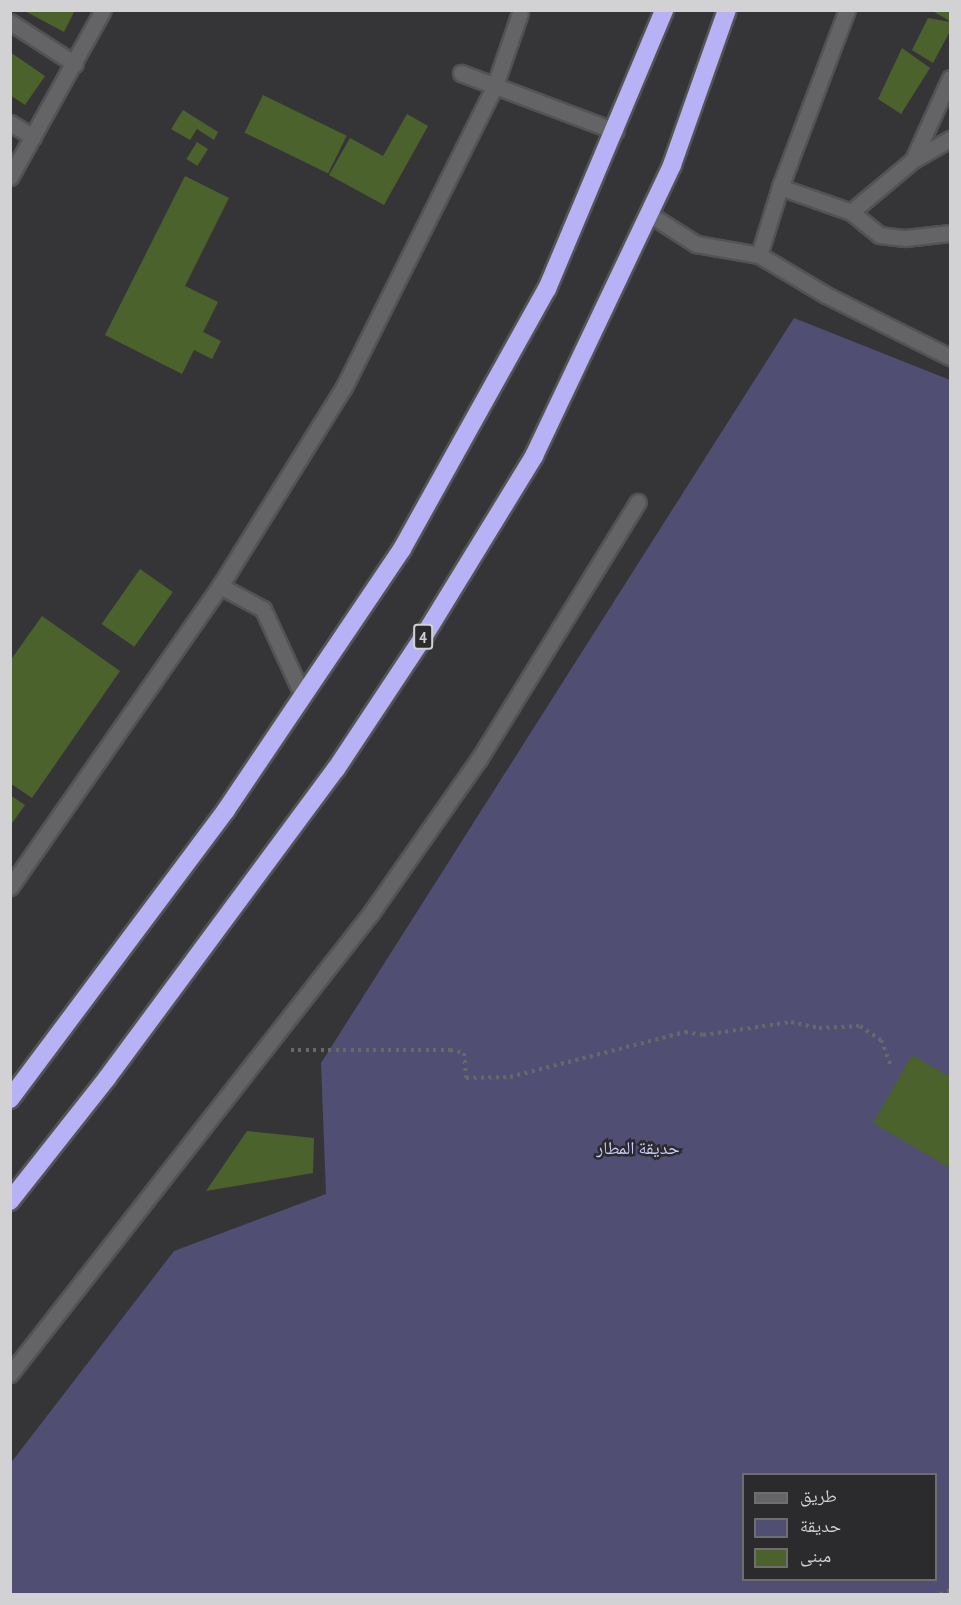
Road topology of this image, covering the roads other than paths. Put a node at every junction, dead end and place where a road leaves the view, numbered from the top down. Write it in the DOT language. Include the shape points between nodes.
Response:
graph roads {
  1 [pos="103,10"];
  2 [pos="664,10"];
  3 [pos="727,10"];
  4 [pos="847,10"];
  5 [pos="520,12"];
  6 [pos="10,22"];
  7 [pos="75,64"];
  8 [pos="461,73"];
  9 [pos="951,78"];
  10 [pos="495,86"];
  11 [pos="10,123"];
  12 [pos="615,131"];
  13 [pos="33,137"];
  14 [pos="951,139"];
  15 [pos="913,160"];
  16 [pos="10,177"];
  17 [pos="780,187"];
  18 [pos="851,212"];
  19 [pos="649,214"];
  20 [pos="951,233"];
  21 [pos="759,255"];
  22 [pos="951,357"];
  23 [pos="638,502"];
  24 [pos="220,586"];
  25 [pos="303,696"];
  26 [pos="10,887"];
  27 [pos="10,1099"];
  28 [pos="10,1201"];
  29 [pos="10,1374"];
  1 -- 7 [label="street"];
  2 -- 12 [label="highway"];
  3 -- 19 [label="highway, 4" via="672,165"];
  4 -- 17 [label="street"];
  5 -- 10 [label="street"];
  6 -- 7 [label="street"];
  7 -- 13 [label="street"];
  8 -- 10 [label="street"];
  9 -- 15 [label="street"];
  10 -- 12 [label="street"];
  10 -- 24 [label="street" via="344,387"];
  11 -- 13 [label="street"];
  12 -- 25 [label="highway" via="547,289 402,549"];
  13 -- 16 [label="street"];
  14 -- 15 [label="street"];
  15 -- 18 [label="street"];
  17 -- 18 [label="street"];
  17 -- 21 [label="street"];
  18 -- 20 [label="street" via="879,235 905,238"];
  19 -- 21 [label="street" via="696,244"];
  19 -- 28 [label="highway, 4" via="534,456 422,639 336,769 107,1078"];
  21 -- 22 [label="street" via="826,295"];
  23 -- 29 [label="street" via="479,759 370,913"];
  24 -- 25 [label="street" via="262,609"];
  24 -- 26 [label="street"];
  25 -- 27 [label="highway" via="226,810"];
}
